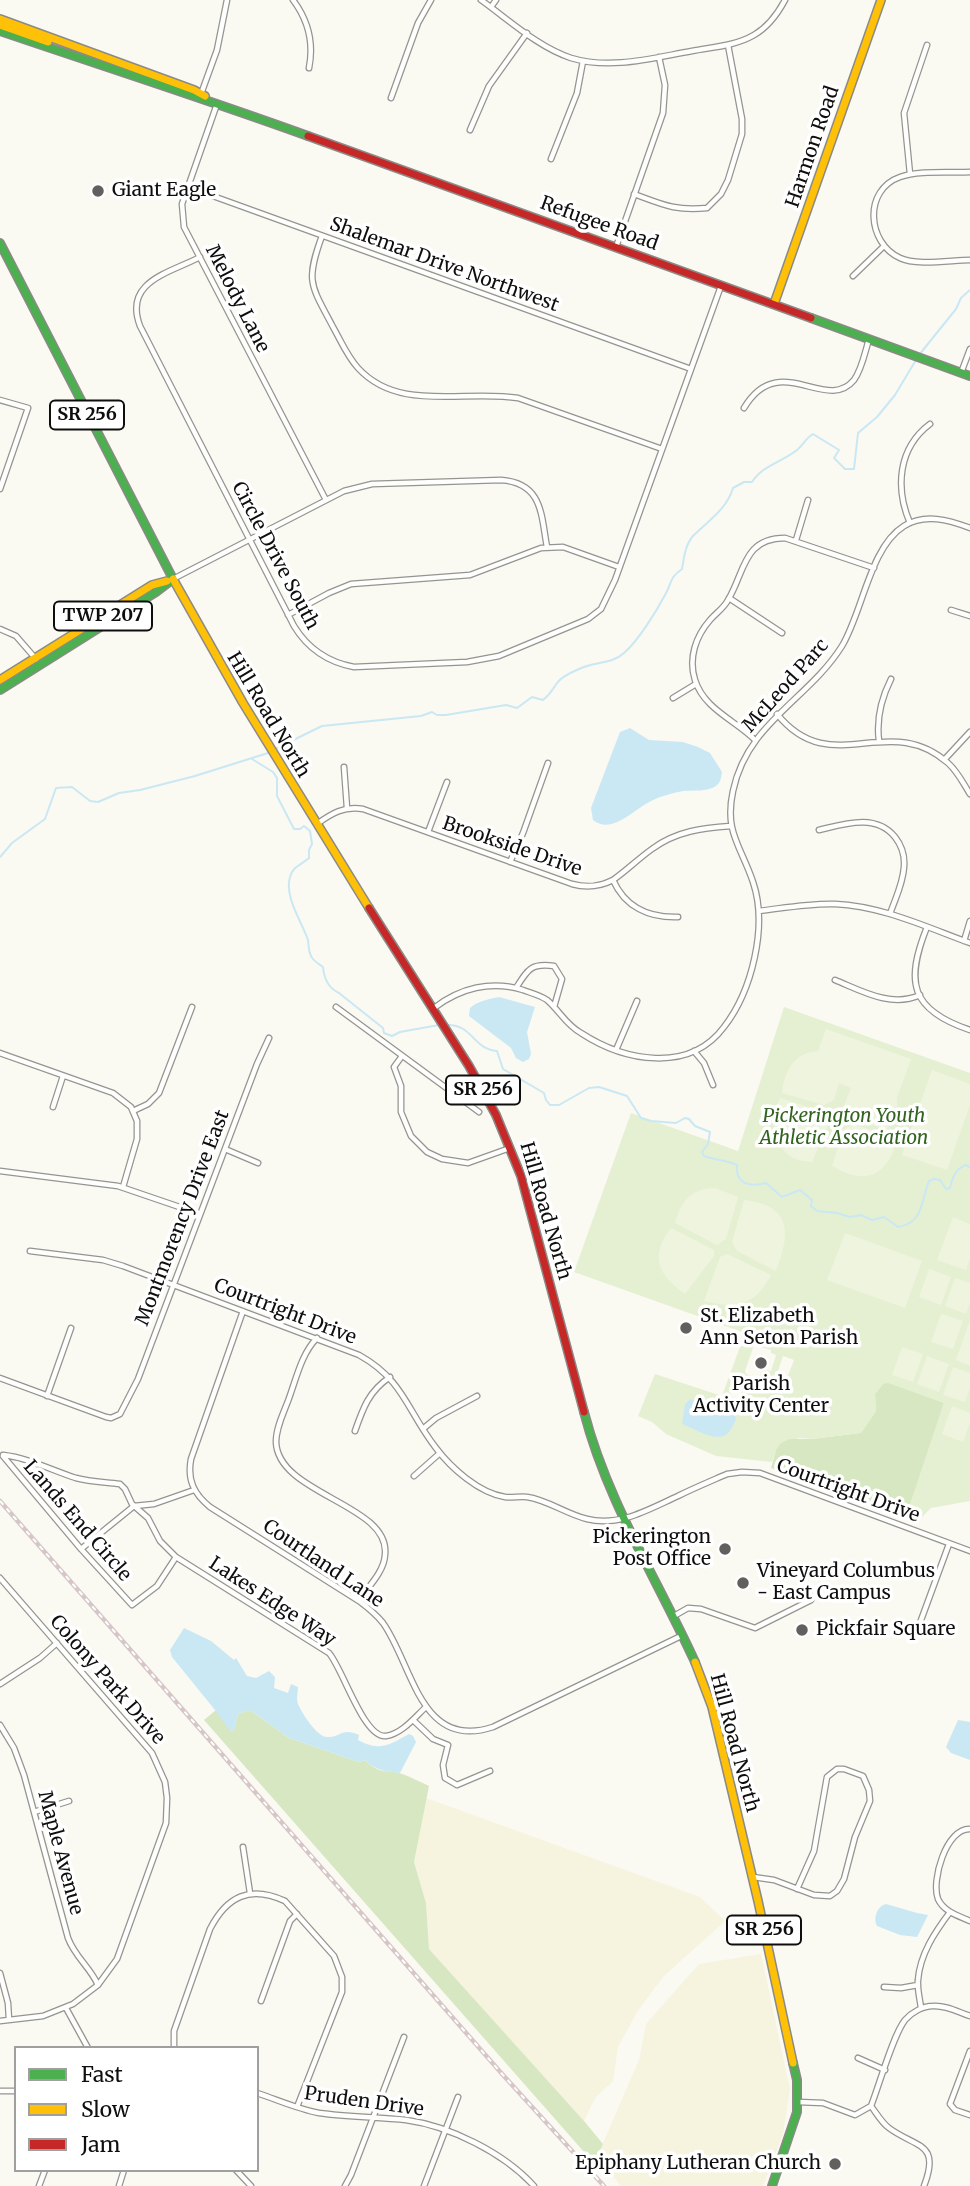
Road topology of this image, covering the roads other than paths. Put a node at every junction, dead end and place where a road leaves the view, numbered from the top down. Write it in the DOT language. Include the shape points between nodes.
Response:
graph roads {
  1 [pos="228,0"];
  2 [pos="293,0"];
  3 [pos="431,0"];
  4 [pos="481,0"];
  5 [pos="496,0"];
  6 [pos="785,0"];
  7 [pos="881,0"];
  8 [pos="491,7"];
  9 [pos="0,19"];
  10 [pos="0,25"];
  11 [pos="0,31"];
  12 [pos="527,33"];
  13 [pos="62,42"];
  14 [pos="728,45"];
  15 [pos="927,45"];
  16 [pos="659,57"];
  17 [pos="583,61"];
  18 [pos="309,68"];
  19 [pos="201,96"];
  20 [pos="391,99"];
  21 [pos="217,103"];
  22 [pos="470,130"];
  23 [pos="551,159"];
  24 [pos="970,172"];
  25 [pos="910,174"];
  26 [pos="188,187"];
  27 [pos="634,194"];
  28 [pos="322,236"];
  29 [pos="884,246"];
  30 [pos="1,247"];
  31 [pos="615,247"];
  32 [pos="200,257"];
  33 [pos="970,260"];
  34 [pos="853,276"];
  35 [pos="721,286"];
  36 [pos="774,304"];
  37 [pos="869,339"];
  38 [pos="970,349"];
  39 [pos="691,369"];
  40 [pos="961,373"];
  41 [pos="970,376"];
  42 [pos="0,400"];
  43 [pos="744,408"];
  44 [pos="930,424"];
  45 [pos="662,449"];
  46 [pos="0,489"];
  47 [pos="326,500"];
  48 [pos="808,500"];
  49 [pos="910,523"];
  50 [pos="970,528"];
  51 [pos="250,539"];
  52 [pos="796,540"];
  53 [pos="547,547"];
  54 [pos="619,567"];
  55 [pos="874,568"];
  56 [pos="173,579"];
  57 [pos="729,598"];
  58 [pos="951,610"];
  59 [pos="288,615"];
  60 [pos="970,615"];
  61 [pos="0,629"];
  62 [pos="782,633"];
  63 [pos="38,662"];
  64 [pos="891,679"];
  65 [pos="0,680"];
  66 [pos="696,684"];
  67 [pos="0,690"];
  68 [pos="673,698"];
  69 [pos="777,714"];
  70 [pos="970,732"];
  71 [pos="755,740"];
  72 [pos="878,741"];
  73 [pos="944,760"];
  74 [pos="548,763"];
  75 [pos="344,767"];
  76 [pos="447,782"];
  77 [pos="970,794"];
  78 [pos="347,808"];
  79 [pos="317,824"];
  80 [pos="731,826"];
  81 [pos="819,830"];
  82 [pos="428,832"];
  83 [pos="510,862"];
  84 [pos="612,880"];
  85 [pos="759,911"];
  86 [pos="890,914"];
  87 [pos="678,916"];
  88 [pos="970,921"];
  89 [pos="927,927"];
  90 [pos="967,942"];
  91 [pos="835,980"];
  92 [pos="516,988"];
  93 [pos="920,995"];
  94 [pos="637,1001"];
  95 [pos="192,1007"];
  96 [pos="336,1007"];
  97 [pos="554,1007"];
  98 [pos="433,1009"];
  99 [pos="970,1030"];
  100 [pos="269,1038"];
  101 [pos="616,1050"];
  102 [pos="694,1051"];
  103 [pos="0,1053"];
  104 [pos="402,1056"];
  105 [pos="63,1076"];
  106 [pos="713,1084"];
  107 [pos="53,1107"];
  108 [pos="134,1111"];
  109 [pos="478,1112"];
  110 [pos="511,1148"];
  111 [pos="225,1149"];
  112 [pos="258,1163"];
  113 [pos="0,1171"];
  114 [pos="123,1187"];
  115 [pos="200,1214"];
  116 [pos="30,1251"];
  117 [pos="173,1284"];
  118 [pos="243,1311"];
  119 [pos="71,1328"];
  120 [pos="317,1338"];
  121 [pos="390,1377"];
  122 [pos="0,1378"];
  123 [pos="477,1395"];
  124 [pos="47,1396"];
  125 [pos="424,1428"];
  126 [pos="355,1431"];
  127 [pos="440,1453"];
  128 [pos="3,1455"];
  129 [pos="414,1476"];
  130 [pos="194,1490"];
  131 [pos="134,1506"];
  132 [pos="624,1519"];
  133 [pos="949,1544"];
  134 [pos="81,1549"];
  135 [pos="970,1551"];
  136 [pos="176,1557"];
  137 [pos="1,1579"];
  138 [pos="806,1587"];
  139 [pos="359,1601"];
  140 [pos="673,1616"];
  141 [pos="917,1631"];
  142 [pos="682,1635"];
  143 [pos="57,1643"];
  144 [pos="0,1684"];
  145 [pos="426,1707"];
  146 [pos="413,1720"];
  147 [pos="0,1725"];
  148 [pos="490,1771"];
  149 [pos="69,1801"];
  150 [pos="34,1812"];
  151 [pos="970,1829"];
  152 [pos="243,1847"];
  153 [pos="752,1877"];
  154 [pos="797,1889"];
  155 [pos="250,1893"];
  156 [pos="950,1912"];
  157 [pos="297,1914"];
  158 [pos="970,1921"];
  159 [pos="0,1973"];
  160 [pos="98,1985"];
  161 [pos="918,1986"];
  162 [pos="884,1987"];
  163 [pos="261,2001"];
  164 [pos="66,2008"];
  165 [pos="921,2008"];
  166 [pos="970,2016"];
  167 [pos="9,2020"];
  168 [pos="0,2021"];
  169 [pos="404,2037"];
  170 [pos="87,2046"];
  171 [pos="174,2046"];
  172 [pos="970,2051"];
  173 [pos="858,2058"];
  174 [pos="885,2070"];
  175 [pos="259,2094"];
  176 [pos="458,2097"];
  177 [pos="798,2102"];
  178 [pos="871,2106"];
  179 [pos="297,2107"];
  180 [pos="970,2115"];
  181 [pos="374,2118"];
  182 [pos="445,2130"];
  183 [pos="238,2172"];
  184 [pos="251,2186"];
  185 [pos="345,2186"];
  186 [pos="424,2186"];
  187 [pos="534,2186"];
  188 [pos="772,2186"];
  189 [pos="924,2186"];
  1 -- 19 [label="street"];
  2 -- 18 [label="street" via="308,29"];
  3 -- 20 [label="street"];
  4 -- 8 [label="street"];
  5 -- 8 [label="street"];
  6 -- 14 [label="street" via="760,32"];
  7 -- 36 [label="main road, Harmon Road"];
  8 -- 12 [label="street"];
  9 -- 13 [label="main road, Refugee Road"];
  10 -- 13 [label="main road, Refugee Road" via="55,44"];
  11 -- 19 [label="main road, Refugee Road"];
  12 -- 17 [label="street" via="561,54"];
  12 -- 22 [label="street" via="489,86"];
  13 -- 19 [label="main road, Refugee Road"];
  14 -- 16 [label="street"];
  14 -- 27 [label="street" via="743,119 737,157 721,194 707,208 686,210"];
  15 -- 25 [label="street" via="904,113"];
  16 -- 17 [label="street" via="619,63"];
  16 -- 27 [label="street" via="663,113"];
  17 -- 23 [label="street" via="577,93"];
  19 -- 21 [label="main road, Refugee Road"];
  21 -- 26 [label="street, Melody Lane"];
  21 -- 31 [label="main road, Refugee Road"];
  24 -- 25 [label="street"];
  25 -- 29 [label="street" via="889,184 875,203 874,226"];
  26 -- 28 [label="street, Shalemar Drive Northwest"];
  26 -- 32 [label="street, Melody Lane" via="183,220"];
  27 -- 31 [label="street"];
  28 -- 39 [label="street, Shalemar Drive Northwest"];
  28 -- 45 [label="street" via="311,271 315,293 348,356 376,383 407,395 518,398"];
  29 -- 33 [label="street" via="905,260"];
  29 -- 34 [label="street"];
  30 -- 56 [label="main road, Hill Road North / SR 256"];
  31 -- 35 [label="main road, Refugee Road"];
  32 -- 47 [label="street, Melody Lane"];
  32 -- 51 [label="street, Circle Drive South" via="143,288 135,311"];
  35 -- 36 [label="main road, Refugee Road"];
  35 -- 39 [label="street, Circle Drive South"];
  36 -- 37 [label="main road, Refugee Road"];
  37 -- 40 [label="main road, Refugee Road"];
  37 -- 43 [label="street" via="858,374 845,387 827,391 797,382 774,383 759,390"];
  38 -- 40 [label="street"];
  39 -- 45 [label="street, Circle Drive South"];
  40 -- 41 [label="main road, Refugee Road"];
  42 -- 46 [label="street" via="28,408"];
  44 -- 49 [label="street" via="913,442 901,471 901,494"];
  45 -- 54 [label="street, Circle Drive South"];
  47 -- 51 [label="street"];
  47 -- 53 [label="street" via="372,484 517,482 530,490 538,503"];
  48 -- 52 [label="street"];
  49 -- 50 [label="street" via="936,518"];
  49 -- 55 [label="street, McLeod Parc" via="887,541"];
  51 -- 56 [label="street"];
  51 -- 59 [label="street, Circle Drive South"];
  52 -- 55 [label="street"];
  52 -- 57 [label="street" via="777,538 758,546 746,559"];
  53 -- 54 [label="street" via="564,547"];
  53 -- 59 [label="street" via="475,574 354,583"];
  54 -- 59 [label="street, Circle Drive South" via="601,609 588,619 483,660 346,666 310,648"];
  55 -- 69 [label="street, McLeod Parc" via="850,630 834,657"];
  56 -- 63 [label="main road, TWP 207"];
  56 -- 79 [label="main road, Hill Road North / SR 256" via="207,644"];
  57 -- 62 [label="street"];
  57 -- 66 [label="street" via="695,646"];
  58 -- 60 [label="street"];
  61 -- 63 [label="street" via="16,636"];
  63 -- 65 [label="main road, TWP 207"];
  63 -- 67 [label="main road, TWP 207"];
  64 -- 72 [label="street" via="880,709"];
  66 -- 68 [label="street"];
  66 -- 71 [label="street" via="711,705"];
  69 -- 71 [label="street, McLeod Parc"];
  69 -- 72 [label="street" via="793,732 815,743 839,746"];
  70 -- 73 [label="street"];
  71 -- 80 [label="street, McLeod Parc" via="735,782"];
  72 -- 73 [label="street" via="913,744"];
  73 -- 77 [label="street"];
  74 -- 83 [label="street"];
  75 -- 78 [label="street"];
  76 -- 82 [label="street"];
  78 -- 79 [label="street"];
  78 -- 82 [label="street, Brookside Drive" via="370,811"];
  79 -- 98 [label="main road, Hill Road North / SR 256"];
  80 -- 84 [label="street, Brookside Drive" via="669,838"];
  80 -- 85 [label="street, McLeod Parc"];
  81 -- 86 [label="street" via="864,822 892,834 903,853 904,869"];
  82 -- 83 [label="street, Brookside Drive"];
  83 -- 84 [label="street, Brookside Drive" via="580,886 596,887"];
  84 -- 87 [label="street" via="638,909"];
  85 -- 86 [label="street" via="834,904"];
  85 -- 102 [label="street, McLeod Parc" via="758,946 739,999 724,1028"];
  86 -- 89 [label="street"];
  88 -- 90 [label="street"];
  89 -- 90 [label="street"];
  89 -- 93 [label="street" via="915,964"];
  91 -- 93 [label="street" via="890,1000"];
  92 -- 97 [label="street, McLeod Parc" via="542,997"];
  92 -- 97 [label="street" via="533,967 554,967 562,978"];
  92 -- 98 [label="street, McLeod Parc" via="497,984 475,988"];
  93 -- 99 [label="street" via="940,1018"];
  94 -- 101 [label="street"];
  95 -- 108 [label="street" via="159,1093"];
  96 -- 104 [label="street"];
  97 -- 101 [label="street, McLeod Parc" via="577,1031"];
  98 -- 110 [label="main road, Hill Road North / SR 256" via="485,1094"];
  100 -- 111 [label="street, Montmorency Drive East"];
  101 -- 102 [label="street, McLeod Parc" via="660,1059"];
  102 -- 106 [label="street"];
  103 -- 105 [label="street"];
  104 -- 109 [label="street"];
  104 -- 110 [label="street" via="394,1067 401,1086 401,1112 411,1136 427,1152 468,1163"];
  105 -- 107 [label="street"];
  105 -- 108 [label="street" via="113,1093"];
  108 -- 114 [label="street" via="137,1139"];
  110 -- 132 [label="main road, Hill Road North / SR 256" via="531,1208 589,1435"];
  111 -- 112 [label="street"];
  111 -- 115 [label="street, Montmorency Drive East"];
  113 -- 114 [label="street"];
  114 -- 115 [label="street"];
  115 -- 117 [label="street, Montmorency Drive East"];
  116 -- 117 [label="street, Courtright Drive" via="103,1261"];
  117 -- 118 [label="street, Courtright Drive"];
  117 -- 124 [label="street, Montmorency Drive East" via="132,1394 117,1416 106,1417"];
  118 -- 120 [label="street, Courtright Drive"];
  118 -- 130 [label="street" via="191,1459 189,1475"];
  119 -- 124 [label="street"];
  120 -- 121 [label="street, Courtright Drive" via="359,1355"];
  120 -- 139 [label="street" via="307,1350 279,1426 277,1449 295,1475 369,1521 383,1538 384,1562"];
  121 -- 125 [label="street, Courtright Drive"];
  121 -- 126 [label="street" via="368,1398"];
  122 -- 124 [label="street"];
  123 -- 125 [label="street"];
  125 -- 127 [label="street, Courtright Drive"];
  127 -- 129 [label="street"];
  127 -- 132 [label="street, Courtright Drive" via="469,1479 504,1497 527,1497 585,1519"];
  128 -- 131 [label="street, Lakes Edge Way" via="96,1483 120,1484"];
  128 -- 134 [label="street, Lands End Circle"];
  130 -- 131 [label="street"];
  130 -- 139 [label="street, Courtland Lane" via="210,1507"];
  131 -- 134 [label="street"];
  131 -- 136 [label="street, Lakes Edge Way" via="145,1513 160,1541"];
  132 -- 133 [label="street, Courtright Drive" via="727,1474 760,1473"];
  132 -- 140 [label="main road, Hill Road North / SR 256"];
  133 -- 135 [label="street, Courtright Drive"];
  133 -- 141 [label="street"];
  134 -- 136 [label="street, Lands End Circle" via="132,1605 157,1586"];
  136 -- 146 [label="street, Lakes Edge Way" via="329,1653 374,1733 386,1736"];
  137 -- 143 [label="street, Colony Park Drive"];
  138 -- 140 [label="street" via="811,1600 755,1628 701,1609 688,1608"];
  139 -- 145 [label="street, Courtland Lane" via="383,1623"];
  140 -- 142 [label="main road, Hill Road North / SR 256"];
  142 -- 145 [label="street, Courtland Lane" via="486,1729 453,1728"];
  142 -- 153 [label="main road, Hill Road North / SR 256" via="712,1707"];
  143 -- 144 [label="street"];
  143 -- 160 [label="street, Colony Park Drive" via="147,1746 160,1767 166,1790 162,1838 124,1944"];
  145 -- 146 [label="street, Lakes Edge Way"];
  146 -- 148 [label="street" via="433,1739 448,1745 445,1778 457,1785"];
  147 -- 150 [label="street, Maple Avenue" via="19,1760"];
  149 -- 150 [label="street"];
  150 -- 160 [label="street, Maple Avenue" via="68,1938"];
  151 -- 156 [label="street" via="957,1832 950,1840 937,1879 939,1900"];
  152 -- 155 [label="street"];
  153 -- 154 [label="street"];
  153 -- 177 [label="main road, Hill Road North / SR 256" via="795,2064"];
  154 -- 154 [label="street" via="830,1896 837,1891 870,1801 863,1776 837,1769 827,1777 814,1851"];
  155 -- 157 [label="street" via="285,1901"];
  155 -- 171 [label="street" via="223,1908 210,1929 174,2031"];
  156 -- 158 [label="street"];
  156 -- 161 [label="street" via="929,1942"];
  157 -- 163 [label="street" via="290,1921"];
  157 -- 179 [label="street" via="334,1956 342,1986"];
  159 -- 167 [label="street"];
  160 -- 164 [label="street, Colony Park Drive"];
  161 -- 162 [label="street"];
  161 -- 165 [label="street"];
  164 -- 167 [label="street, Colony Park Drive"];
  164 -- 170 [label="street"];
  165 -- 166 [label="street" via="932,2005"];
  165 -- 174 [label="street" via="905,2020"];
  167 -- 168 [label="street, Colony Park Drive"];
  169 -- 181 [label="street"];
  172 -- 180 [label="street" via="950,2104"];
  173 -- 174 [label="street"];
  174 -- 178 [label="street"];
  175 -- 179 [label="street, Pruden Drive"];
  176 -- 182 [label="street"];
  177 -- 178 [label="street" via="823,2103 855,2115"];
  177 -- 188 [label="main road, Hill Road North / SR 256"];
  178 -- 189 [label="street" via="886,2127 919,2143 929,2158"];
  179 -- 181 [label="street, Pruden Drive"];
  181 -- 182 [label="street, Pruden Drive"];
  181 -- 185 [label="street"];
  182 -- 186 [label="street"];
  182 -- 187 [label="street, Pruden Drive" via="501,2157"];
  183 -- 184 [label="street"];
}
